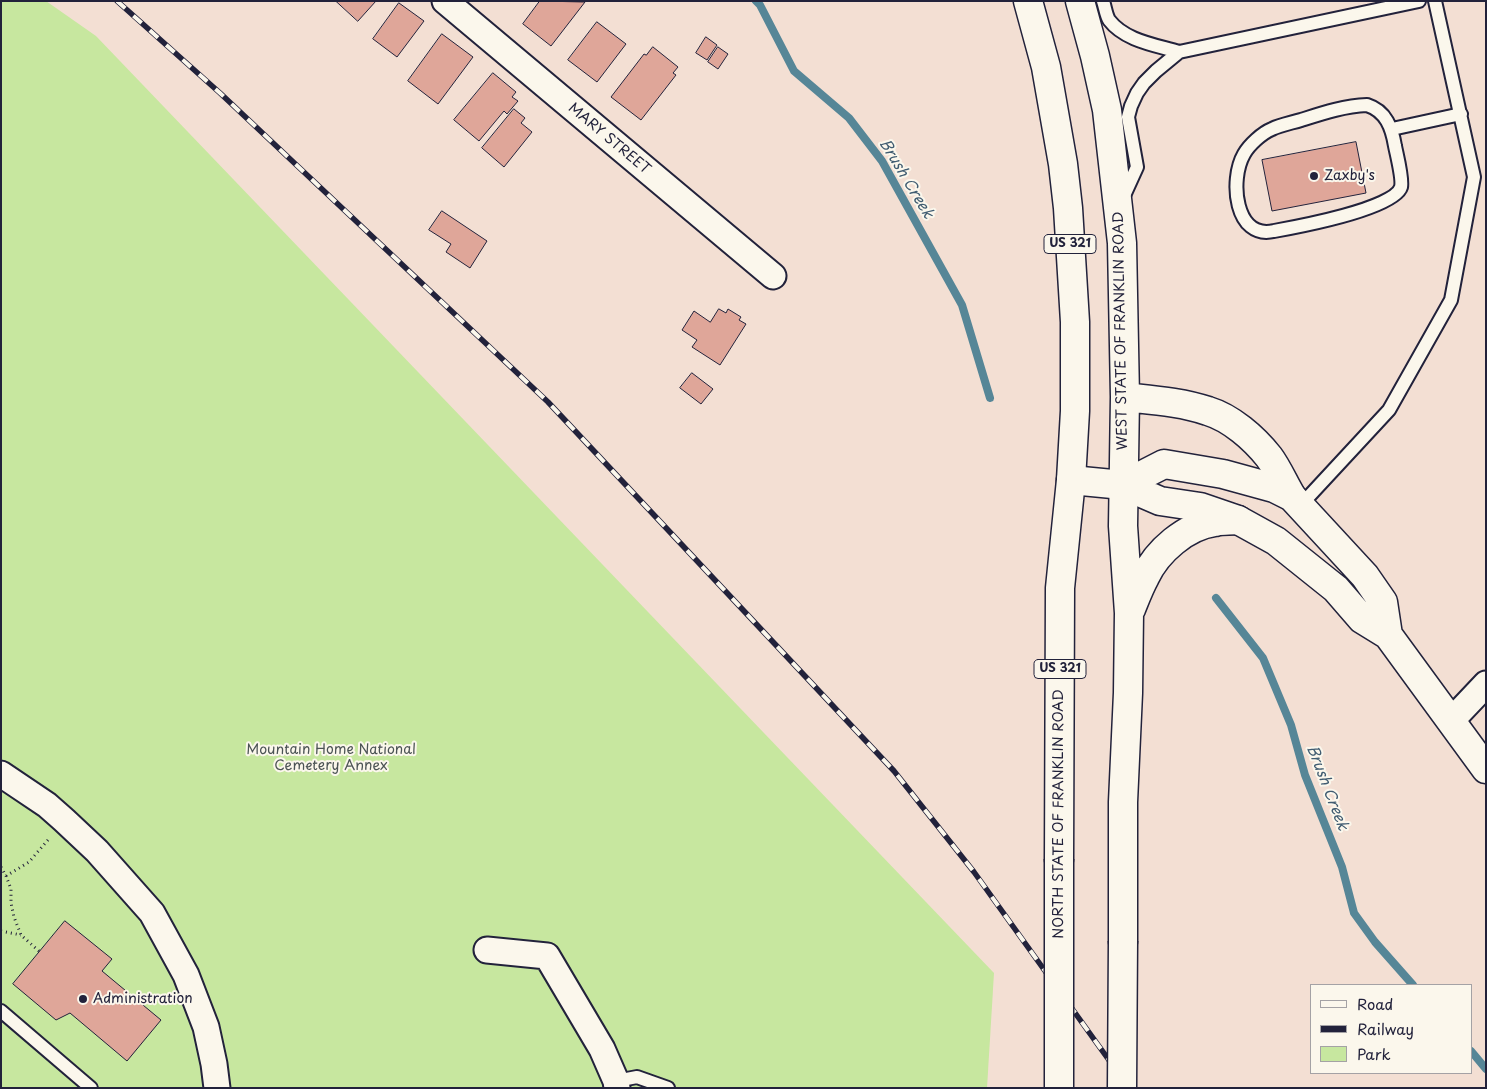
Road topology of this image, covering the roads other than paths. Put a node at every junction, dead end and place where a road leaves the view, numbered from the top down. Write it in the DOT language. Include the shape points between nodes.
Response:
graph roads {
  1 [pos="445,1"];
  2 [pos="1028,1"];
  3 [pos="1080,1"];
  4 [pos="1103,1"];
  5 [pos="1419,1"];
  6 [pos="1436,1"];
  7 [pos="1179,52"];
  8 [pos="1460,114"];
  9 [pos="1392,129"];
  10 [pos="1119,207"];
  11 [pos="773,276"];
  12 [pos="1125,397"];
  13 [pos="1071,480"];
  14 [pos="1123,485"];
  15 [pos="1296,502"];
  16 [pos="1238,520"];
  17 [pos="1129,613"];
  18 [pos="1388,635"];
  19 [pos="1486,684"];
  20 [pos="1451,721"];
  21 [pos="1486,769"];
  22 [pos="1,774"];
  23 [pos="487,950"];
  24 [pos="1,1011"];
  25 [pos="617,1084"];
  26 [pos="92,1088"];
  27 [pos="217,1088"];
  28 [pos="668,1088"];
  29 [pos="1059,1088"];
  30 [pos="1122,1088"];
  1 -- 11 [label="street, MARY STREET"];
  2 -- 13 [label="main road, US 321" via="1046,67 1068,208 1075,341"];
  3 -- 10 [label="main road, WEST STATE OF FRANKLIN ROAD" via="1107,110"];
  4 -- 7 [label="lane" via="1109,19 1124,33"];
  5 -- 7 [label="lane"];
  6 -- 8 [label="lane"];
  7 -- 10 [label="lane" via="1144,83 1131,106 1128,117 1138,168"];
  8 -- 9 [label="lane"];
  8 -- 15 [label="lane" via="1474,177 1451,300 1389,410"];
  9 -- 9 [label="lane" via="1402,185 1397,194 1346,216 1266,233 1243,218 1235,189 1237,169 1244,153 1271,129 1352,106 1367,105 1379,110"];
  10 -- 12 [label="main road, WEST STATE OF FRANKLIN ROAD"];
  12 -- 14 [label="main road, WEST STATE OF FRANKLIN ROAD"];
  12 -- 15 [label="main road" via="1208,411 1228,420 1269,457"];
  13 -- 14 [label="main road"];
  13 -- 29 [label="main road, NORTH STATE OF FRANKLIN ROAD / US 321, bridge" via="1060,588"];
  14 -- 15 [label="main road" via="1164,464 1223,474 1274,488"];
  14 -- 16 [label="main road" via="1160,501 1200,507"];
  14 -- 17 [label="main road"];
  15 -- 18 [label="main road" via="1365,576 1383,602"];
  16 -- 17 [label="main road" via="1196,527 1171,544 1145,576"];
  16 -- 18 [label="main road" via="1276,541 1336,590 1362,619"];
  17 -- 30 [label="main road, bridge" via="1123,802"];
  18 -- 20 [label="main road"];
  19 -- 20 [label="street"];
  20 -- 21 [label="main road"];
  22 -- 27 [label="street" via="48,805 97,851 152,913 186,975 206,1027"];
  23 -- 25 [label="street" via="547,956 602,1049"];
  24 -- 26 [label="lane"];
  25 -- 28 [label="lane" via="637,1077"];
}
